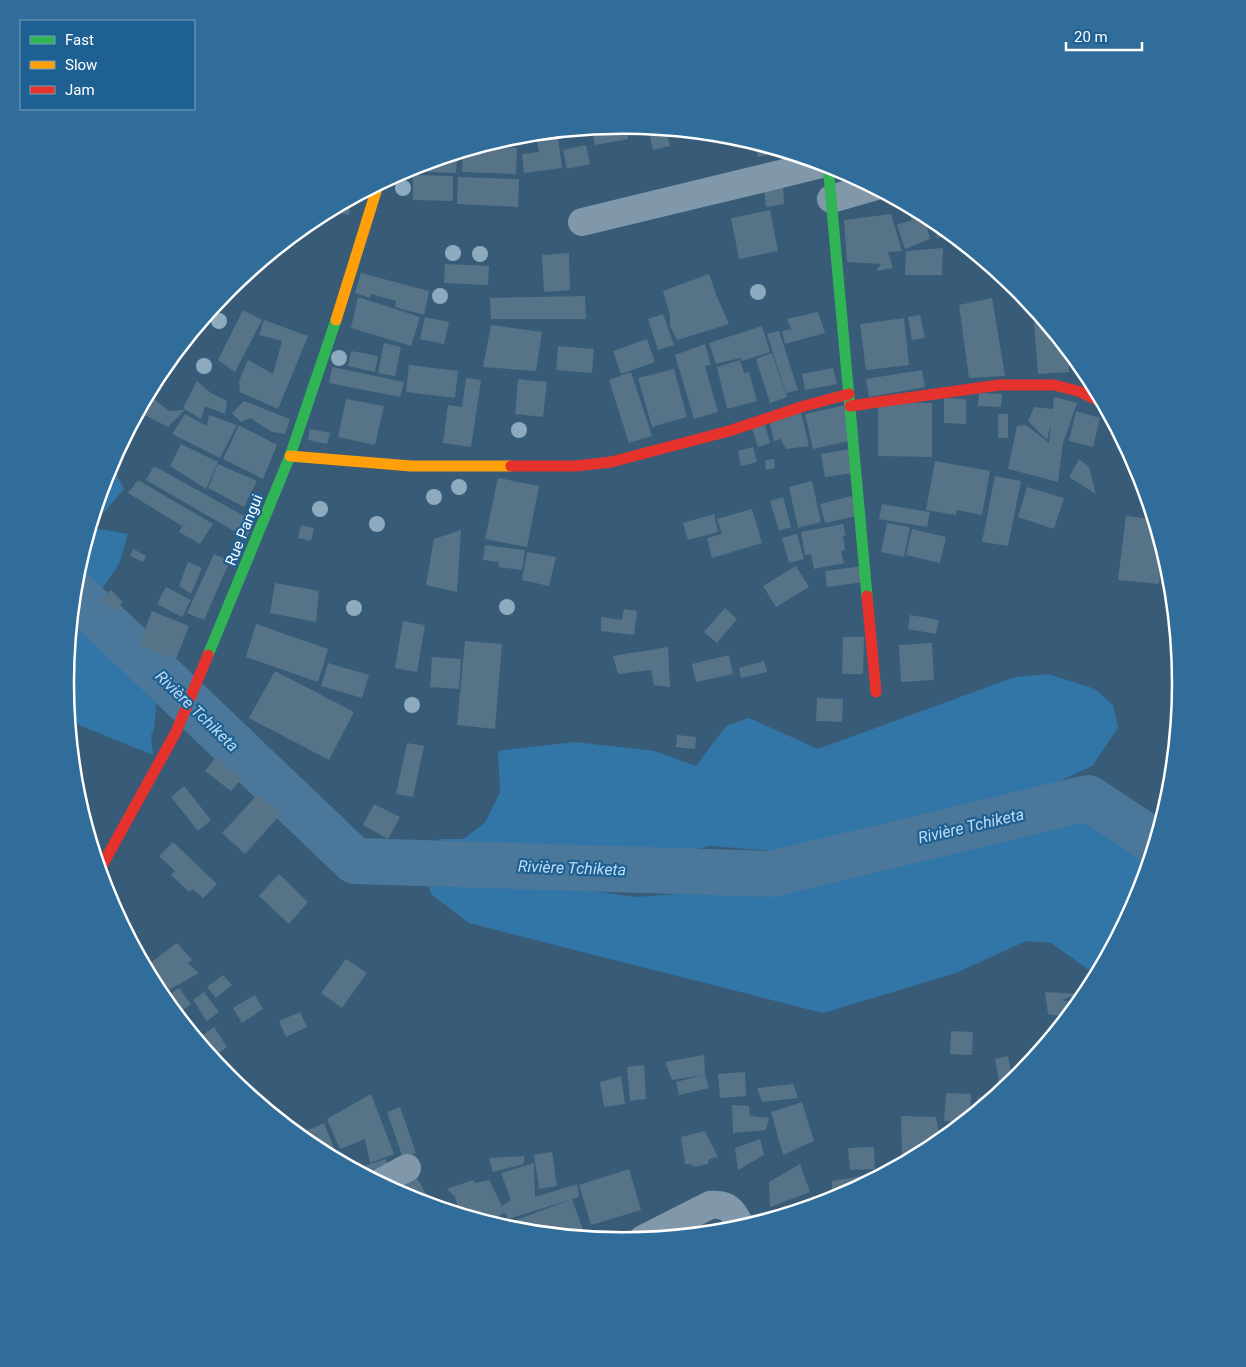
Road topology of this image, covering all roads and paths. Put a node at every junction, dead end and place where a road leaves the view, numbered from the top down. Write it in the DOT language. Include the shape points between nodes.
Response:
graph roads {
  1 [pos="810,167"];
  2 [pos="829,174"];
  3 [pos="864,190"];
  4 [pos="375,193"];
  5 [pos="831,199"];
  6 [pos="582,222"];
  7 [pos="1092,397"];
  8 [pos="849,400"];
  9 [pos="290,456"];
  10 [pos="876,692"];
  11 [pos="104,862"];
  12 [pos="407,1168"];
  13 [pos="387,1179"];
  14 [pos="737,1220"];
  15 [pos="658,1232"];
  1 -- 6 [label="street"];
  2 -- 5 [label="street"];
  3 -- 5 [label="street"];
  4 -- 9 [label="street, Rue Pangui"];
  5 -- 8 [label="street"];
  7 -- 8 [label="street" via="1054,385 999,385"];
  8 -- 9 [label="street" via="804,406 690,442 611,462 575,466 411,466"];
  8 -- 10 [label="street"];
  9 -- 11 [label="street, Rue Pangui" via="176,732"];
  12 -- 13 [label="street"];
  14 -- 15 [label="street" via="722,1204 710,1205"];
}
